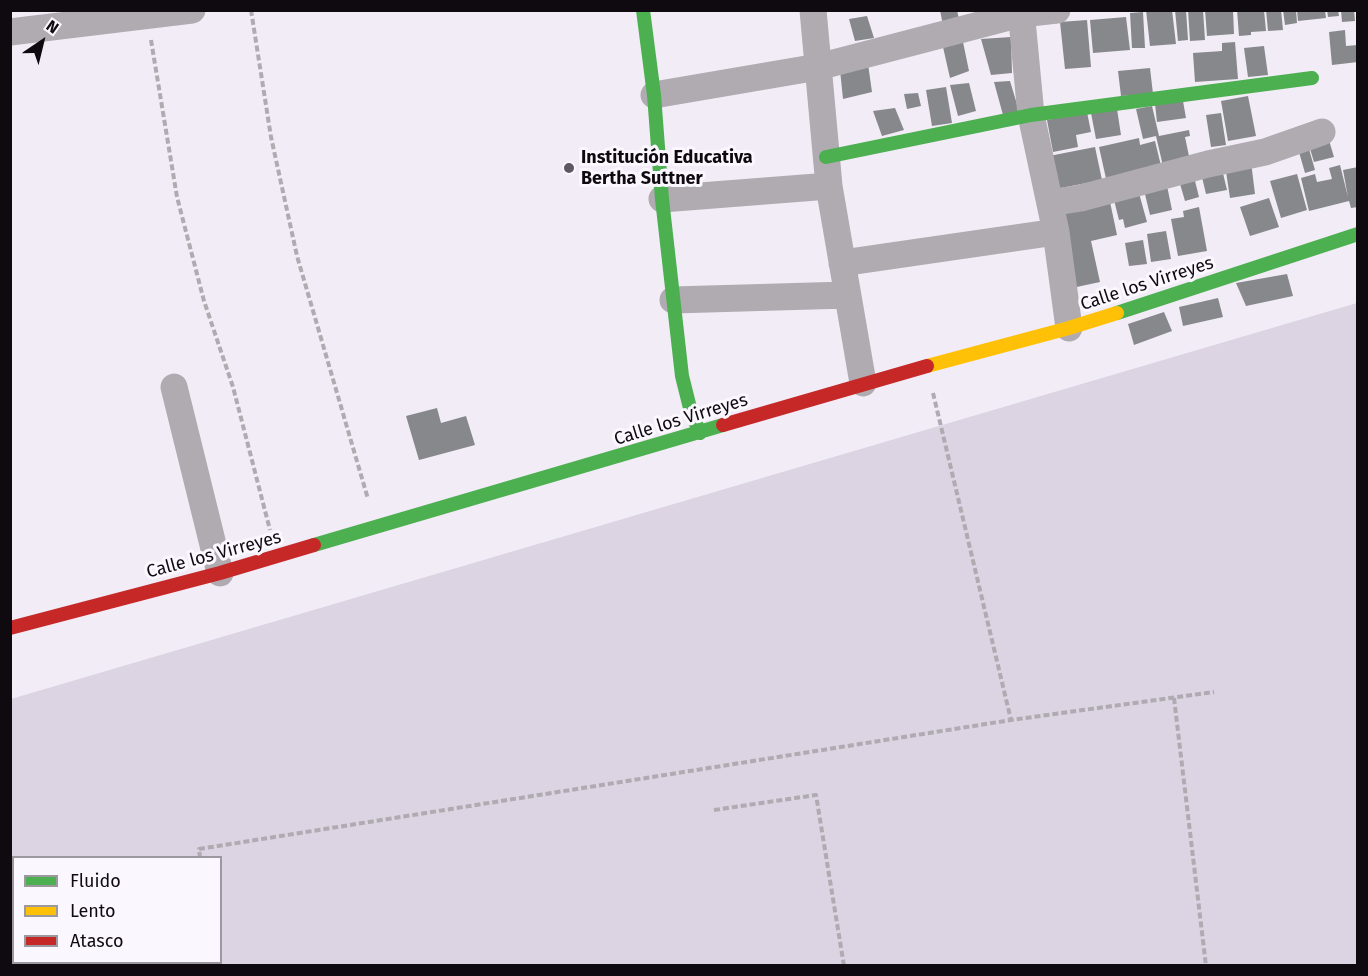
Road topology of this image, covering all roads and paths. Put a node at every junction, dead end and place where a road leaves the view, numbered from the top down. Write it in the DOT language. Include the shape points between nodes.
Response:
graph roads {
  1 [pos="192,10"];
  2 [pos="251,10"];
  3 [pos="643,10"];
  4 [pos="813,10"];
  5 [pos="1057,10"];
  6 [pos="1021,13"];
  7 [pos="147,16"];
  8 [pos="10,32"];
  9 [pos="818,67"];
  10 [pos="1312,78"];
  11 [pos="654,95"];
  12 [pos="1031,115"];
  13 [pos="1322,132"];
  14 [pos="826,157"];
  15 [pos="829,186"];
  16 [pos="662,199"];
  17 [pos="1050,203"];
  18 [pos="1056,232"];
  19 [pos="1358,234"];
  20 [pos="842,263"];
  21 [pos="847,295"];
  22 [pos="674,300"];
  23 [pos="1069,328"];
  24 [pos="927,366"];
  25 [pos="863,383"];
  26 [pos="174,387"];
  27 [pos="700,433"];
  28 [pos="376,528"];
  29 [pos="277,557"];
  30 [pos="220,573"];
  31 [pos="10,628"];
  32 [pos="1214,692"];
  33 [pos="1174,698"];
  34 [pos="1011,720"];
  35 [pos="714,810"];
  36 [pos="200,856"];
  37 [pos="844,966"];
  38 [pos="1206,966"];
  1 -- 7 [label="street"];
  2 -- 28 [label="path" via="271,137 297,256"];
  3 -- 11 [label="street"];
  4 -- 9 [label="street"];
  5 -- 6 [label="street"];
  6 -- 9 [label="street"];
  6 -- 12 [label="street"];
  7 -- 8 [label="street"];
  7 -- 29 [label="path" via="177,197 204,301 233,387"];
  9 -- 11 [label="street"];
  9 -- 14 [label="street"];
  10 -- 12 [label="street"];
  11 -- 16 [label="street"];
  12 -- 14 [label="street"];
  12 -- 17 [label="street"];
  13 -- 17 [label="street" via="1265,152"];
  14 -- 15 [label="street"];
  15 -- 16 [label="street"];
  15 -- 20 [label="street"];
  16 -- 22 [label="street"];
  17 -- 18 [label="street"];
  18 -- 20 [label="street"];
  18 -- 23 [label="street"];
  19 -- 23 [label="street, Calle los Virreyes"];
  20 -- 21 [label="street"];
  21 -- 22 [label="street"];
  21 -- 25 [label="street"];
  22 -- 27 [label="street" via="682,376"];
  23 -- 24 [label="street, Calle los Virreyes"];
  24 -- 25 [label="street, Calle los Virreyes"];
  24 -- 34 [label="path"];
  25 -- 27 [label="street, Calle los Virreyes"];
  26 -- 30 [label="street"];
  27 -- 28 [label="street, Calle los Virreyes"];
  28 -- 29 [label="street, Calle los Virreyes"];
  29 -- 30 [label="street, Calle los Virreyes"];
  30 -- 31 [label="street, Calle los Virreyes"];
  32 -- 33 [label="path"];
  33 -- 34 [label="path"];
  33 -- 38 [label="path"];
  34 -- 36 [label="path" via="199,849"];
  35 -- 37 [label="path" via="816,795"];
}
